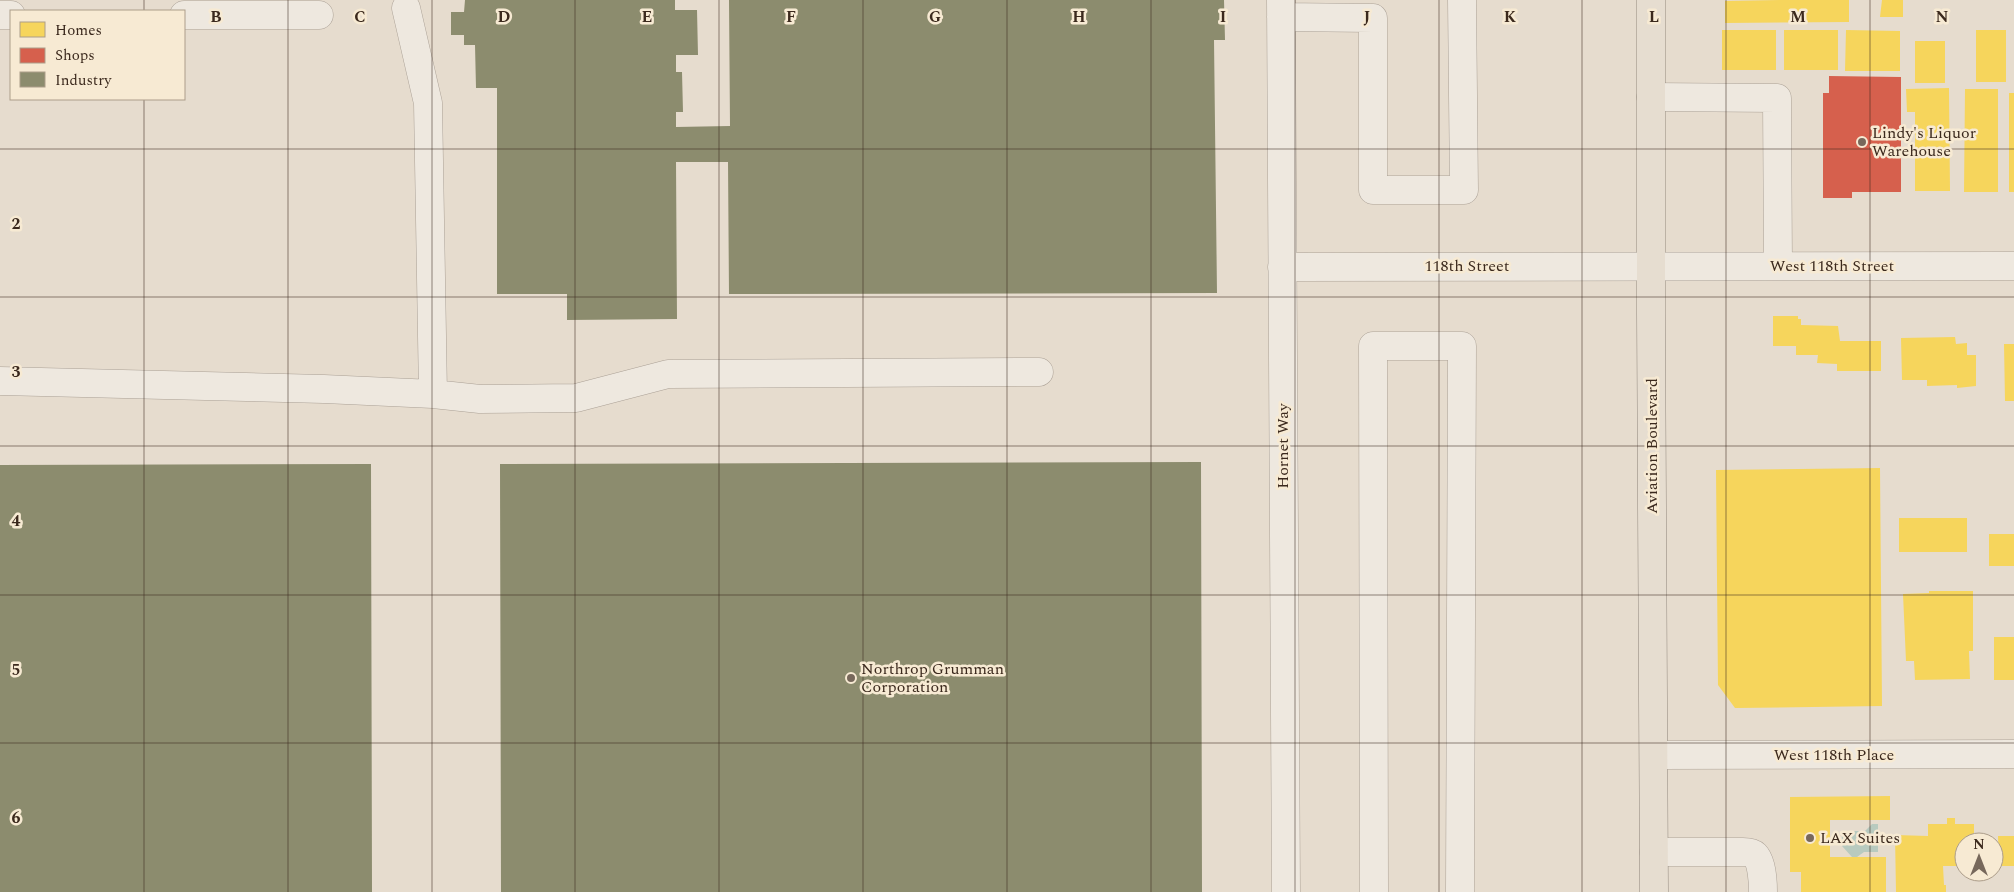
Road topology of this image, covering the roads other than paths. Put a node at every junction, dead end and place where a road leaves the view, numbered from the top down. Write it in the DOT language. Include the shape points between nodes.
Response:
graph roads {
  1 [pos="1462,0"];
  2 [pos="1651,0"];
  3 [pos="406,8"];
  4 [pos="1282,9"];
  5 [pos="1373,9"];
  6 [pos="185,14"];
  7 [pos="319,14"];
  8 [pos="1650,96"];
  9 [pos="1651,265"];
  10 [pos="1778,265"];
  11 [pos="2014,266"];
  12 [pos="1282,267"];
  13 [pos="1039,372"];
  14 [pos="0,382"];
  15 [pos="433,394"];
  16 [pos="2014,754"];
  17 [pos="1654,755"];
  18 [pos="1654,852"];
  19 [pos="1286,892"];
  20 [pos="1374,892"];
  21 [pos="1460,892"];
  22 [pos="1654,892"];
  23 [pos="1763,892"];
  1 -- 5 [label="street" via="1464,190 1373,190"];
  2 -- 8 [label="main road, Aviation Boulevard"];
  3 -- 15 [label="street" via="428,103"];
  4 -- 5 [label="street"];
  4 -- 12 [label="street, Hornet Way"];
  6 -- 7 [label="street"];
  8 -- 9 [label="main road, Aviation Boulevard"];
  8 -- 10 [label="street" via="1777,98"];
  9 -- 10 [label="street, West 118th Street"];
  9 -- 12 [label="street, 118th Street"];
  9 -- 17 [label="main road, Aviation Boulevard"];
  10 -- 11 [label="street, West 118th Street"];
  12 -- 19 [label="street, Hornet Way"];
  13 -- 15 [label="street" via="668,374 576,398 480,399"];
  14 -- 15 [label="street"];
  16 -- 17 [label="street, West 118th Place"];
  17 -- 18 [label="main road, Aviation Boulevard"];
  18 -- 22 [label="main road, Aviation Boulevard"];
  18 -- 23 [label="street" via="1753,853 1757,858"];
  20 -- 21 [label="street" via="1373,346 1462,346"];
}
